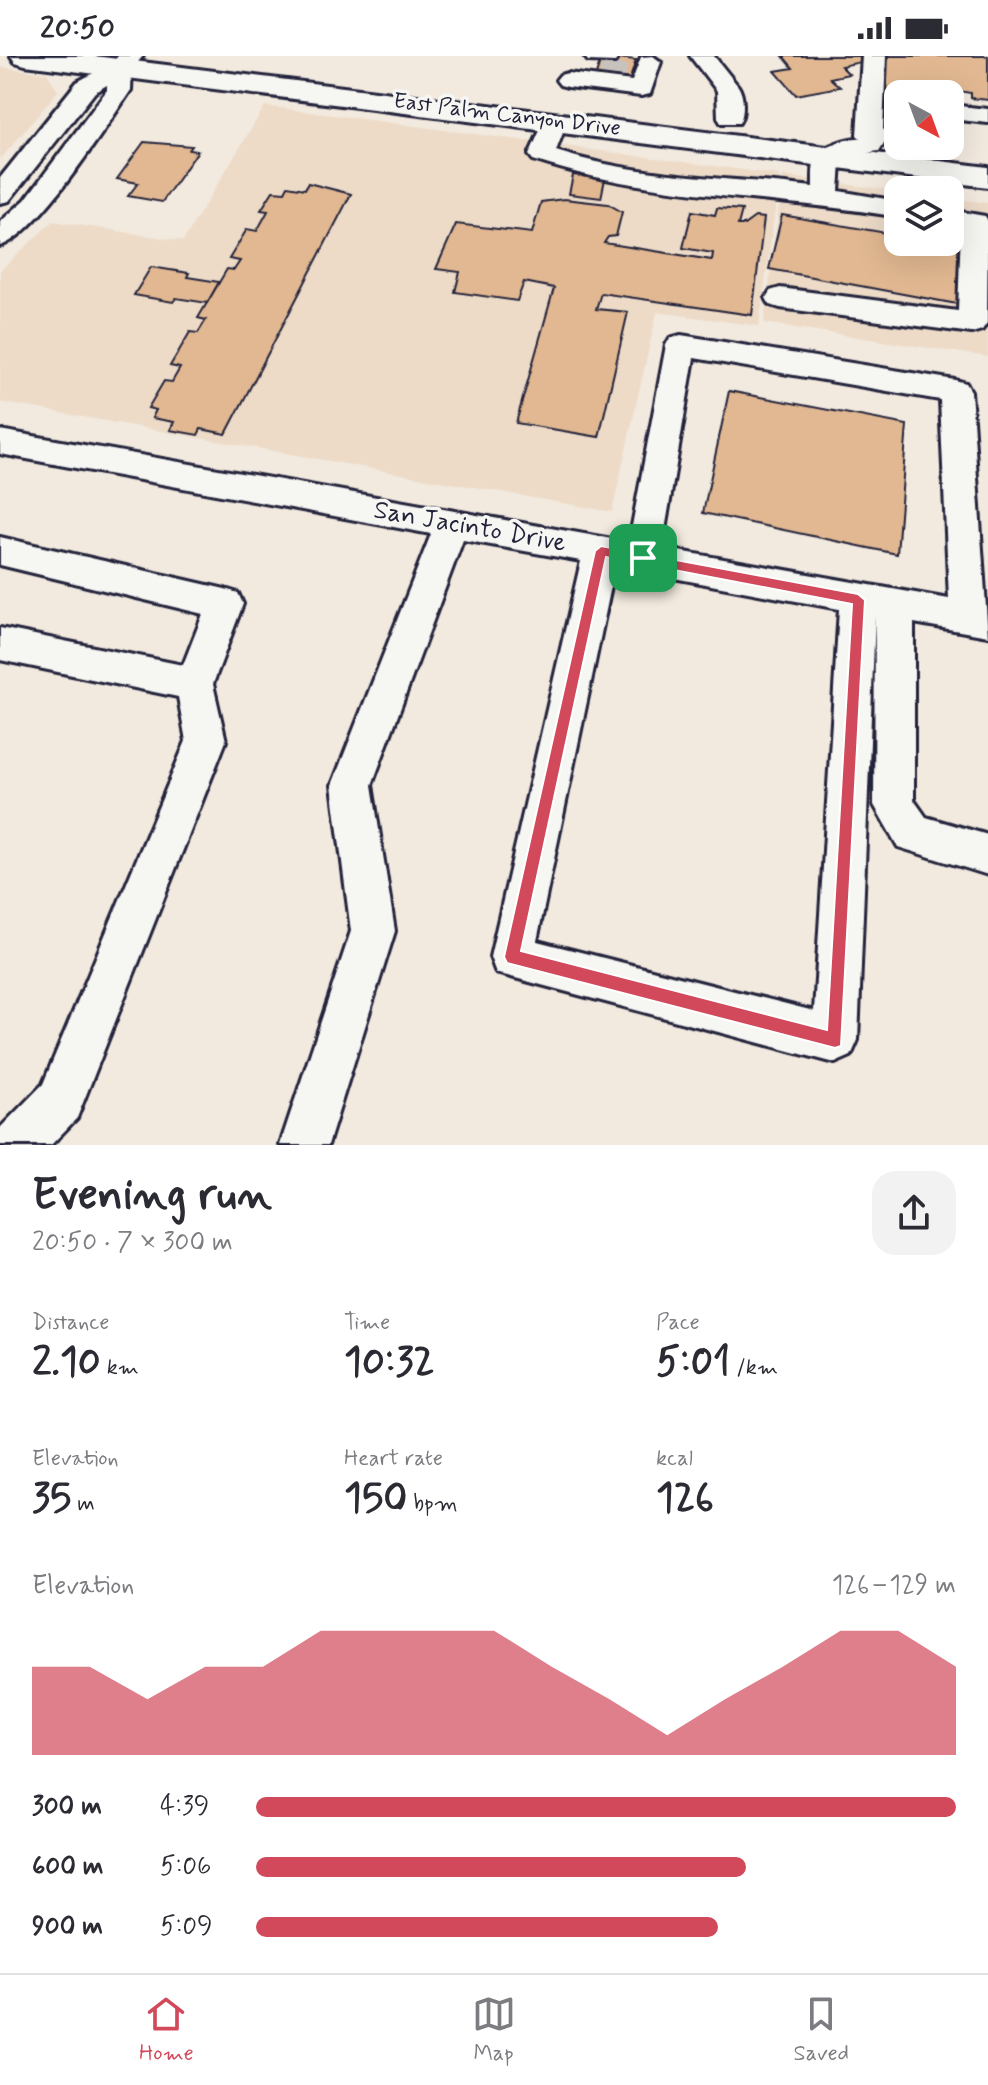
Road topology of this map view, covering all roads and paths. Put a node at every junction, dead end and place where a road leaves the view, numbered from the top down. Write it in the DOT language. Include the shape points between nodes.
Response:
graph roads {
  1 [pos="25,56"];
  2 [pos="230,56"];
  3 [pos="702,56"];
  4 [pos="874,56"];
  5 [pos="126,62"];
  6 [pos="646,69"];
  7 [pos="581,74"];
  8 [pos="884,97"];
  9 [pos="964,113"];
  10 [pos="494,114"];
  11 [pos="988,116"];
  12 [pos="730,118"];
  13 [pos="882,136"];
  14 [pos="828,158"];
  15 [pos="988,177"];
  16 [pos="0,195"];
  17 [pos="825,197"];
  18 [pos="884,207"];
  19 [pos="964,220"];
  20 [pos="0,237"];
  21 [pos="780,298"];
  22 [pos="0,442"];
  23 [pos="452,524"];
  24 [pos="0,551"];
  25 [pos="601,551"];
  26 [pos="643,558"];
  27 [pos="877,602"];
  28 [pos="978,619"];
  29 [pos="0,644"];
  30 [pos="194,684"];
  31 [pos="988,855"];
  32 [pos="17,1145"];
  33 [pos="304,1145"];
  1 -- 5 [label="main road, East Palm Canyon Drive"];
  2 -- 7 [label="main road, East Palm Canyon Drive"];
  3 -- 12 [label="street" via="729,91"];
  4 -- 8 [label="street"];
  5 -- 10 [label="main road, East Palm Canyon Drive"];
  5 -- 16 [label="street" via="86,87"];
  5 -- 20 [label="street" via="119,90 34,206"];
  6 -- 7 [label="street" via="641,89"];
  7 -- 10 [label="main road, East Palm Canyon Drive"];
  7 -- 12 [label="main road, East Palm Canyon Drive"];
  7 -- 14 [label="main road, East Palm Canyon Drive"];
  7 -- 17 [label="street" via="542,155 643,180"];
  9 -- 11 [label="street"];
  10 -- 12 [label="main road" via="547,108 701,129"];
  12 -- 13 [label="main road, East Palm Canyon Drive"];
  13 -- 14 [label="street" via="870,146 853,146"];
  14 -- 15 [label="main road, East Palm Canyon Drive"];
  14 -- 17 [label="street"];
  17 -- 18 [label="street"];
  19 -- 21 [label="street" via="975,222 972,323"];
  22 -- 23 [label="street, San Jacinto Drive"];
  23 -- 25 [label="street, San Jacinto Drive"];
  23 -- 33 [label="street" via="352,785 373,931"];
  24 -- 30 [label="street" via="225,604"];
  25 -- 26 [label="street, San Jacinto Drive"];
  25 -- 27 [label="street" via="512,957 835,1040"];
  26 -- 27 [label="street, San Jacinto Drive"];
  26 -- 28 [label="street" via="681,345 955,391"];
  27 -- 28 [label="street, San Jacinto Drive"];
  27 -- 31 [label="street" via="895,674 894,805 913,833"];
  29 -- 30 [label="street"];
  30 -- 32 [label="street" via="206,741 60,1101"];
}
